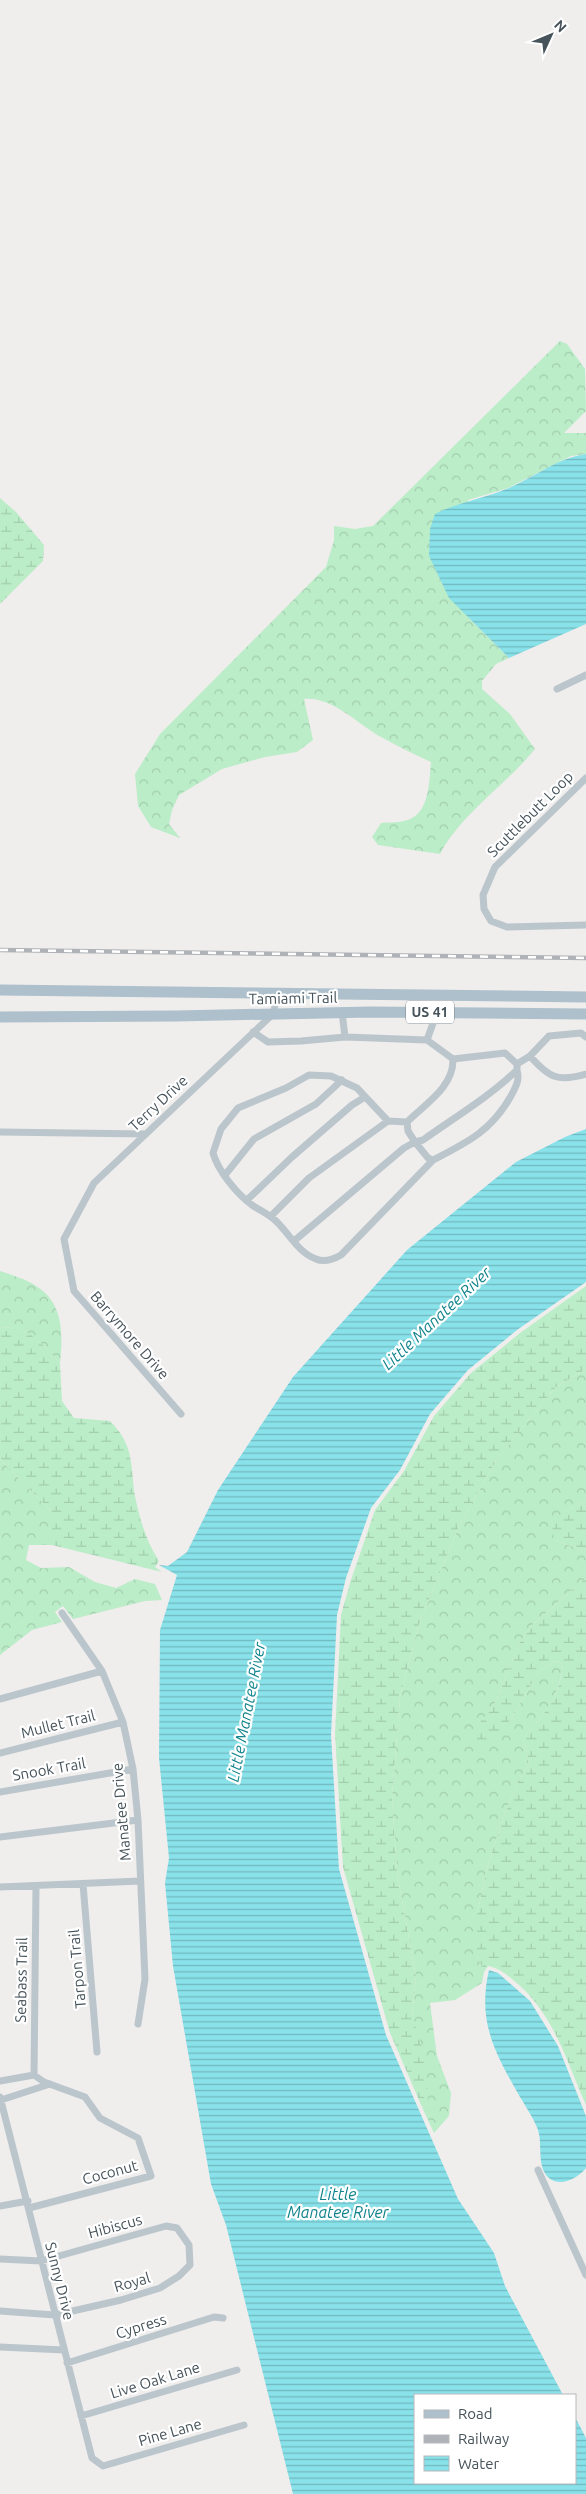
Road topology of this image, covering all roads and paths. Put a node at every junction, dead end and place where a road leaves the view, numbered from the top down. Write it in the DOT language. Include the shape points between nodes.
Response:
graph roads {
  1 [pos="586,675"];
  2 [pos="557,689"];
  3 [pos="586,778"];
  4 [pos="586,925"];
  5 [pos="0,990"];
  6 [pos="276,993"];
  7 [pos="586,997"];
  8 [pos="342,1012"];
  9 [pos="437,1012"];
  10 [pos="274,1013"];
  11 [pos="586,1014"];
  12 [pos="0,1017"];
  13 [pos="254,1032"];
  14 [pos="345,1036"];
  15 [pos="586,1037"];
  16 [pos="427,1040"];
  17 [pos="530,1056"];
  18 [pos="453,1059"];
  19 [pos="517,1067"];
  20 [pos="586,1074"];
  21 [pos="342,1080"];
  22 [pos="365,1097"];
  23 [pos="388,1121"];
  24 [pos="407,1122"];
  25 [pos="0,1132"];
  26 [pos="145,1134"];
  27 [pos="415,1142"];
  28 [pos="433,1160"];
  29 [pos="225,1175"];
  30 [pos="246,1200"];
  31 [pos="271,1216"];
  32 [pos="64,1239"];
  33 [pos="294,1241"];
  34 [pos="180,1414"];
  35 [pos="62,1613"];
  36 [pos="102,1670"];
  37 [pos="0,1699"];
  38 [pos="123,1722"];
  39 [pos="0,1753"];
  40 [pos="133,1769"];
  41 [pos="0,1792"];
  42 [pos="138,1820"];
  43 [pos="0,1837"];
  44 [pos="140,1881"];
  45 [pos="83,1884"];
  46 [pos="36,1886"];
  47 [pos="0,1887"];
  48 [pos="138,2024"];
  49 [pos="97,2052"];
  50 [pos="34,2076"];
  51 [pos="0,2081"];
  52 [pos="50,2084"];
  53 [pos="0,2098"];
  54 [pos="538,2170"];
  55 [pos="28,2205"];
  56 [pos="0,2206"];
  57 [pos="190,2245"];
  58 [pos="0,2259"];
  59 [pos="41,2261"];
  60 [pos="586,2274"];
  61 [pos="0,2311"];
  62 [pos="55,2315"];
  63 [pos="223,2318"];
  64 [pos="0,2347"];
  65 [pos="64,2350"];
  66 [pos="67,2363"];
  67 [pos="236,2370"];
  68 [pos="81,2416"];
  69 [pos="244,2425"];
  70 [pos="103,2466"];
  1 -- 2 [label="street"];
  3 -- 4 [label="street, Scuttlebutt Loop" via="495,867 483,895 484,909 491,921 507,927"];
  5 -- 6 [label="main road, Tamiami Trail / US 41"];
  6 -- 7 [label="main road, Tamiami Trail / US 41"];
  6 -- 10 [label="street"];
  8 -- 9 [label="main road, Tamiami Trail / US 41"];
  8 -- 10 [label="main road, Tamiami Trail / US 41"];
  8 -- 14 [label="street"];
  9 -- 11 [label="main road, Tamiami Trail / US 41"];
  9 -- 16 [label="street"];
  10 -- 12 [label="main road, Tamiami Trail / US 41"];
  10 -- 13 [label="street, Terry Drive"];
  13 -- 14 [label="street" via="268,1042"];
  13 -- 26 [label="street, Terry Drive"];
  14 -- 16 [label="street"];
  15 -- 17 [label="street" via="581,1033 550,1036"];
  16 -- 18 [label="street"];
  17 -- 19 [label="street"];
  17 -- 20 [label="street" via="546,1074 567,1080"];
  18 -- 19 [label="street" via="505,1053"];
  18 -- 24 [label="street" via="454,1071 448,1082"];
  19 -- 27 [label="street" via="502,1084 475,1104 423,1140"];
  19 -- 28 [label="street" via="519,1078 516,1087 489,1127"];
  21 -- 22 [label="street"];
  21 -- 29 [label="street" via="316,1104 254,1139"];
  21 -- 29 [label="street" via="325,1074 309,1075 281,1091 238,1108 221,1129 213,1153"];
  22 -- 23 [label="street"];
  22 -- 30 [label="street"];
  23 -- 24 [label="street"];
  23 -- 31 [label="street" via="309,1178"];
  24 -- 27 [label="street"];
  25 -- 26 [label="street"];
  26 -- 32 [label="street, Terry Drive" via="94,1184"];
  27 -- 28 [label="street"];
  27 -- 33 [label="street"];
  28 -- 33 [label="street" via="334,1260 319,1261 303,1252"];
  29 -- 30 [label="street"];
  30 -- 31 [label="street"];
  31 -- 33 [label="street"];
  32 -- 34 [label="street, Barrymore Drive" via="74,1291"];
  35 -- 36 [label="street, Manatee Drive"];
  36 -- 37 [label="street"];
  36 -- 38 [label="street, Manatee Drive"];
  38 -- 39 [label="street, Mullet Trail"];
  38 -- 40 [label="street, Manatee Drive"];
  40 -- 41 [label="street, Snook Trail"];
  40 -- 42 [label="street, Manatee Drive"];
  42 -- 43 [label="street"];
  42 -- 44 [label="street, Manatee Drive"];
  44 -- 45 [label="street"];
  44 -- 48 [label="street, Manatee Drive" via="145,1979"];
  45 -- 46 [label="street"];
  45 -- 49 [label="street, Tarpon Trail"];
  46 -- 47 [label="street"];
  46 -- 50 [label="street, Seabass Trail"];
  50 -- 51 [label="street"];
  50 -- 52 [label="street"];
  52 -- 53 [label="street"];
  52 -- 55 [label="street, Coconut" via="85,2097 100,2118 138,2138 151,2176"];
  53 -- 55 [label="street, Sunny Drive"];
  54 -- 60 [label="street"];
  55 -- 56 [label="street"];
  55 -- 59 [label="street, Sunny Drive"];
  57 -- 59 [label="street, Hibiscus" via="178,2228 166,2226"];
  57 -- 62 [label="street, Royal" via="190,2266 160,2288"];
  58 -- 59 [label="street, Hibiscus"];
  59 -- 62 [label="street, Sunny Drive"];
  61 -- 62 [label="street"];
  62 -- 65 [label="street, Sunny Drive"];
  63 -- 66 [label="street, Cypress" via="214,2317"];
  64 -- 65 [label="street"];
  65 -- 66 [label="street, Sunny Drive"];
  66 -- 68 [label="street, Sunny Drive"];
  67 -- 68 [label="street, Live Oak Lane"];
  68 -- 70 [label="street, Sunny Drive" via="92,2458"];
  69 -- 70 [label="street, Pine Lane"];
}
